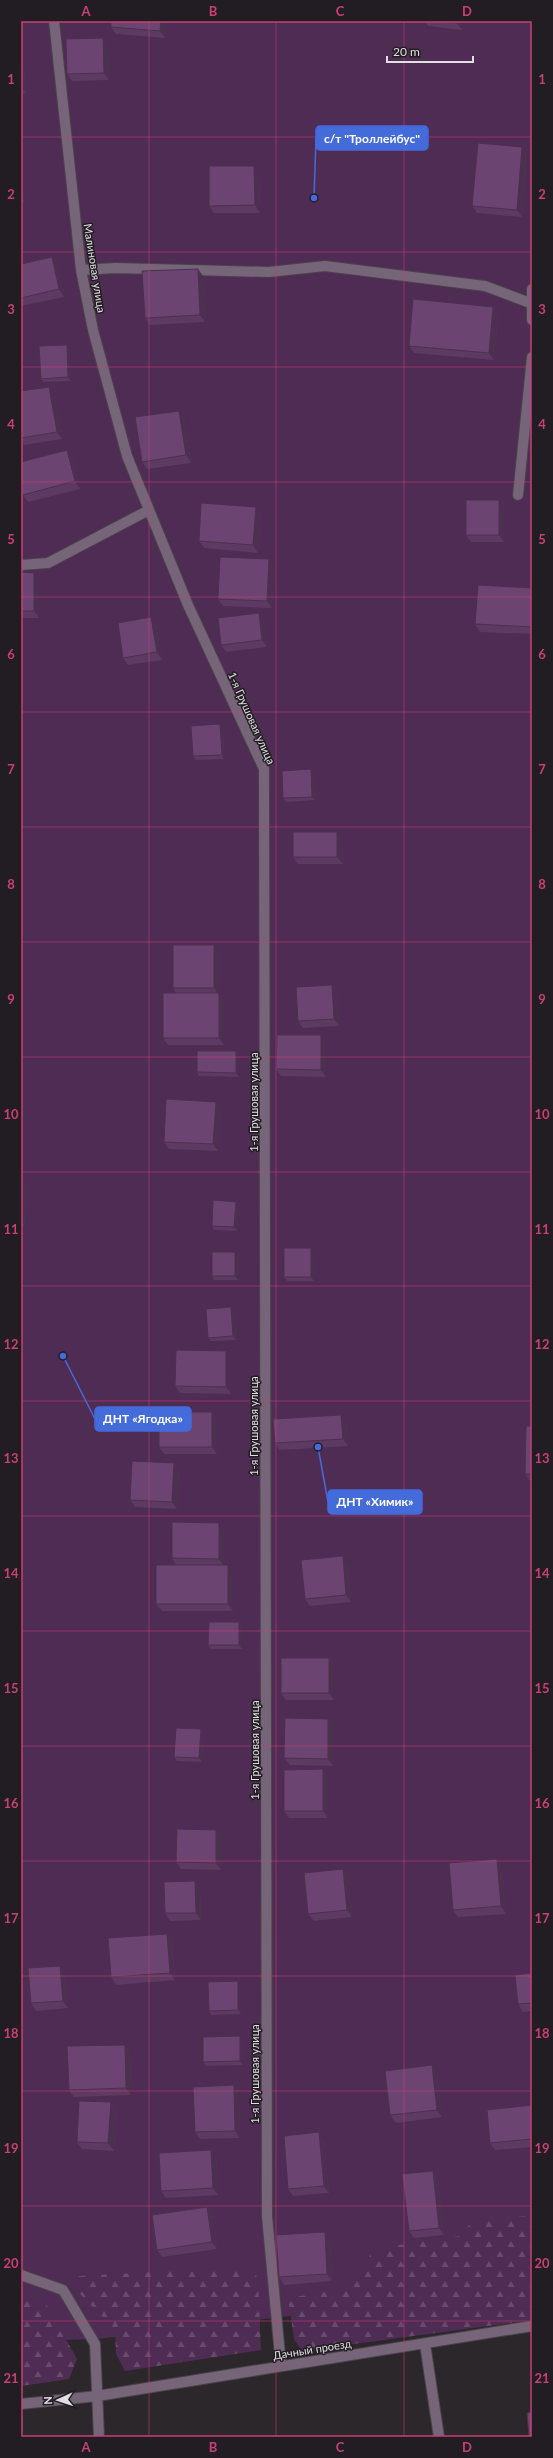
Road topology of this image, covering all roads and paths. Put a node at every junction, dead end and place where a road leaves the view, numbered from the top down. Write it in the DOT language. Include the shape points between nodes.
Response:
graph roads {
  1 [pos="54,21"];
  2 [pos="81,270"];
  3 [pos="532,289"];
  4 [pos="530,303"];
  5 [pos="532,320"];
  6 [pos="532,357"];
  7 [pos="518,496"];
  8 [pos="149,510"];
  9 [pos="21,565"];
  10 [pos="21,2275"];
  11 [pos="532,2326"];
  12 [pos="425,2344"];
  13 [pos="281,2366"];
  14 [pos="97,2396"];
  15 [pos="21,2404"];
  16 [pos="99,2437"];
  17 [pos="439,2437"];
  1 -- 2 [label="street, Малиновая улица"];
  2 -- 4 [label="street" via="116,268 269,272 325,266 485,286"];
  2 -- 8 [label="street, Малиновая улица" via="93,330 127,456"];
  3 -- 4 [label="street"];
  4 -- 5 [label="street"];
  6 -- 7 [label="street"];
  8 -- 9 [label="street" via="48,563"];
  8 -- 13 [label="street, 1-я Грушовая улица" via="188,604 264,769 267,2216"];
  10 -- 14 [label="street" via="63,2290 95,2344"];
  11 -- 12 [label="street, Дачный проезд"];
  12 -- 13 [label="street, Дачный проезд"];
  12 -- 17 [label="street"];
  13 -- 14 [label="street, Дачный проезд"];
  14 -- 15 [label="street, Дачный проезд"];
  14 -- 16 [label="street"];
}
